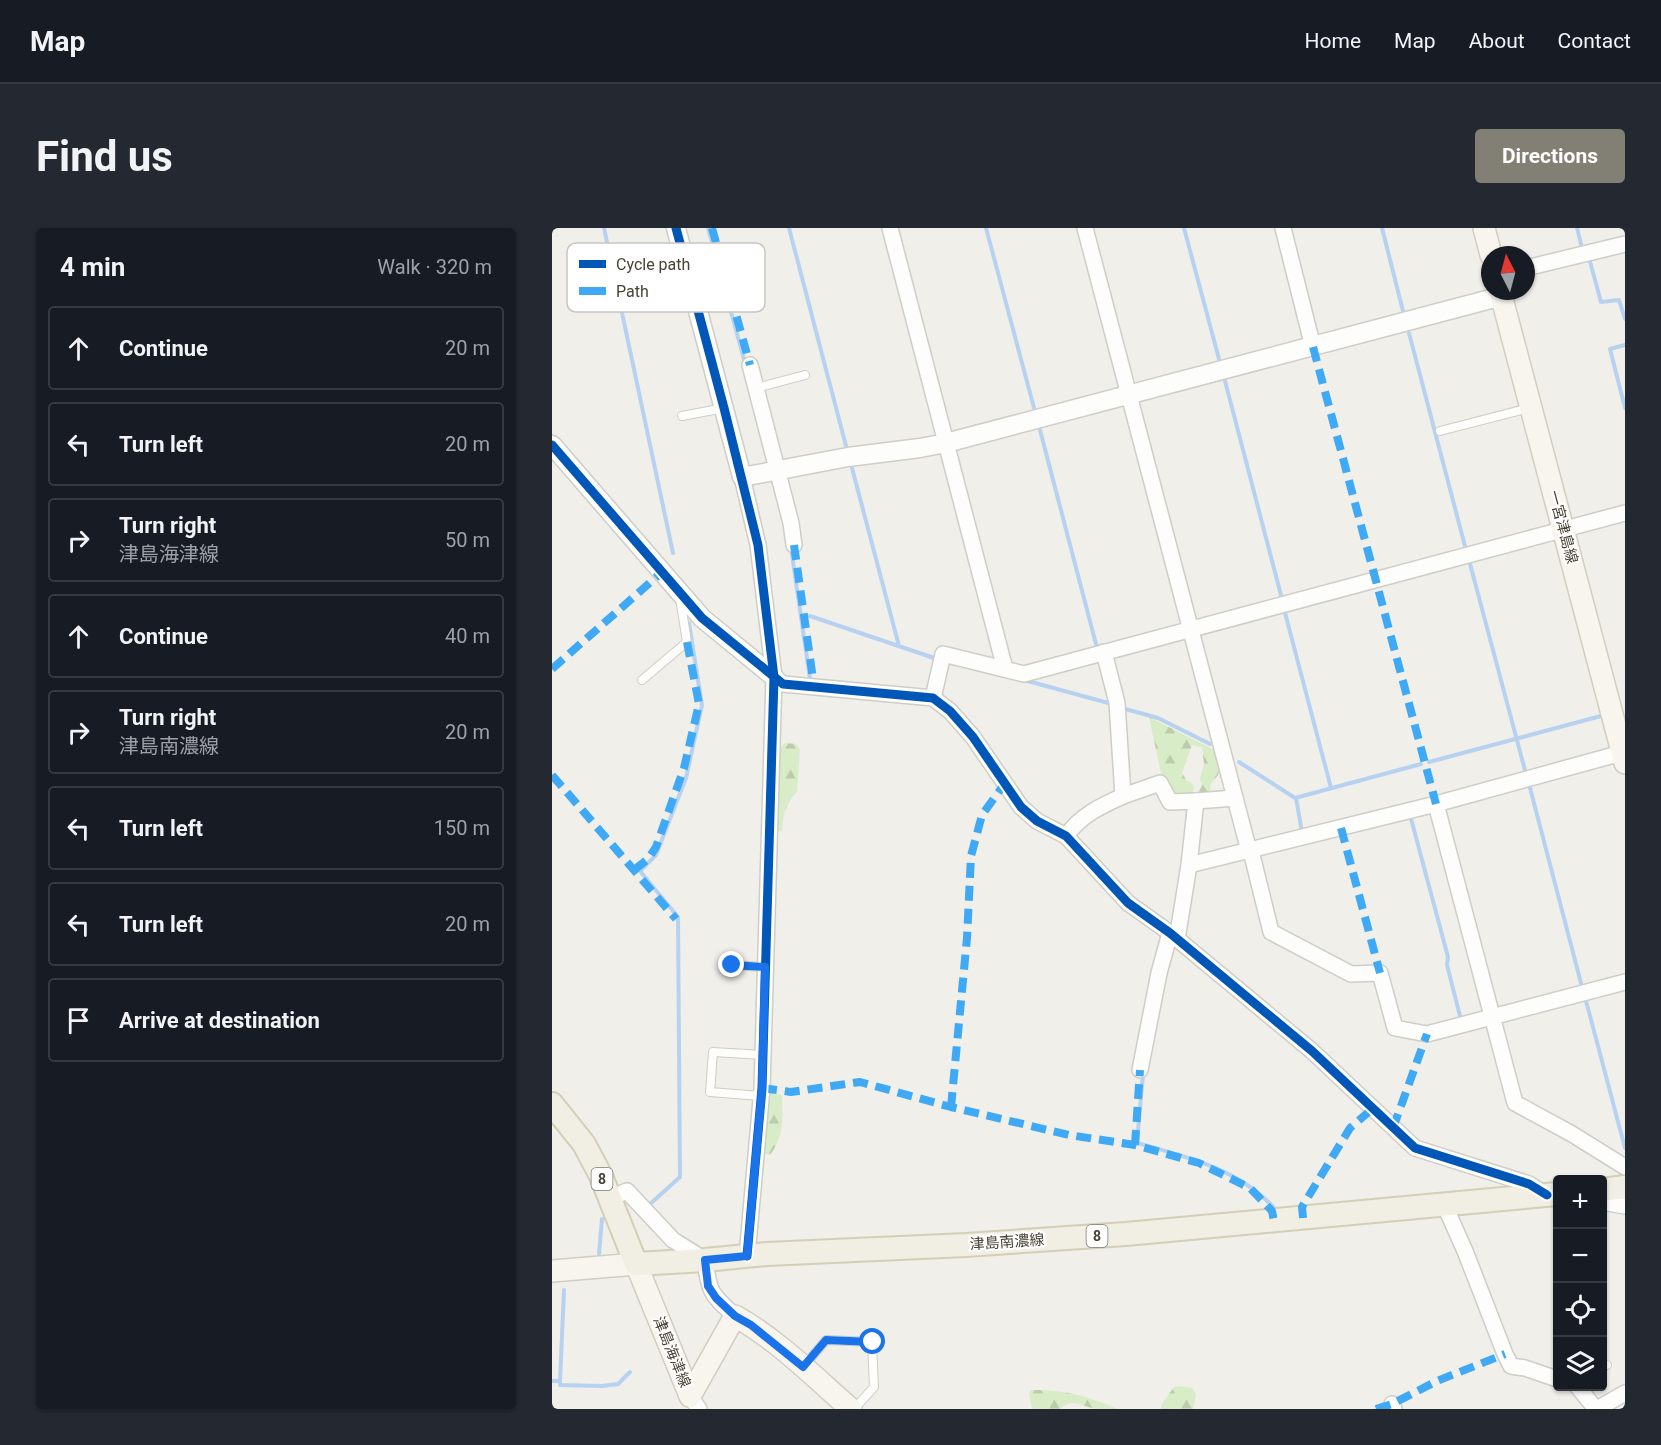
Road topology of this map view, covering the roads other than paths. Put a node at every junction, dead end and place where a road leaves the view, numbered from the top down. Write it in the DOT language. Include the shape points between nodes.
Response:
graph roads {
  1 [pos="676,228"];
  2 [pos="890,228"];
  3 [pos="1085,228"];
  4 [pos="1282,228"];
  5 [pos="1484,228"];
  6 [pos="680,243"];
  7 [pos="1625,244"];
  8 [pos="1489,246"];
  9 [pos="1535,266"];
  10 [pos="1481,299"];
  11 [pos="1503,300"];
  12 [pos="698,312"];
  13 [pos="1313,346"];
  14 [pos="750,365"];
  15 [pos="805,375"];
  16 [pos="756,388"];
  17 [pos="1129,395"];
  18 [pos="724,408"];
  19 [pos="1531,408"];
  20 [pos="682,416"];
  21 [pos="1440,431"];
  22 [pos="946,442"];
  23 [pos="552,445"];
  24 [pos="778,471"];
  25 [pos="742,477"];
  26 [pos="1625,513"];
  27 [pos="1563,529"];
  28 [pos="794,545"];
  29 [pos="679,591"];
  30 [pos="1191,628"];
  31 [pos="1104,652"];
  32 [pos="1005,669"];
  33 [pos="774,677"];
  34 [pos="642,680"];
  35 [pos="933,698"];
  36 [pos="1624,756"];
  37 [pos="1123,796"];
  38 [pos="1235,798"];
  39 [pos="1196,801"];
  40 [pos="1436,804"];
  41 [pos="1066,836"];
  42 [pos="1250,851"];
  43 [pos="1189,866"];
  44 [pos="1174,936"];
  45 [pos="732,965"];
  46 [pos="765,967"];
  47 [pos="1625,982"];
  48 [pos="1491,1017"];
  49 [pos="763,1054"];
  50 [pos="1140,1070"];
  51 [pos="761,1096"];
  52 [pos="552,1104"];
  53 [pos="1625,1167"];
  54 [pos="1625,1187"];
  55 [pos="1607,1189"];
  56 [pos="1552,1194"];
  57 [pos="610,1198"];
  58 [pos="1607,1203"];
  59 [pos="1444,1204"];
  60 [pos="1625,1206"];
  61 [pos="747,1256"];
  62 [pos="705,1260"];
  63 [pos="636,1264"];
  64 [pos="552,1271"];
  65 [pos="735,1316"];
  66 [pos="803,1367"];
  67 [pos="1553,1377"];
  68 [pos="1581,1391"];
  69 [pos="1625,1393"];
  70 [pos="691,1405"];
  71 [pos="852,1409"];
  72 [pos="1597,1409"];
  1 -- 6 [label="street"];
  2 -- 22 [label="street"];
  3 -- 17 [label="street"];
  4 -- 13 [label="street"];
  5 -- 8 [label="main road"];
  7 -- 9 [label="street"];
  10 -- 13 [label="street"];
  11 -- 19 [label="main road, 一宮津島線"];
  12 -- 18 [label="street"];
  13 -- 17 [label="street"];
  14 -- 16 [label="street"];
  15 -- 16 [label="lane"];
  16 -- 24 [label="street"];
  17 -- 22 [label="street"];
  17 -- 30 [label="street"];
  18 -- 20 [label="lane"];
  18 -- 25 [label="street"];
  19 -- 21 [label="lane"];
  19 -- 27 [label="main road, 一宮津島線"];
  22 -- 24 [label="street"];
  22 -- 32 [label="street"];
  23 -- 29 [label="street"];
  24 -- 25 [label="street"];
  24 -- 28 [label="street"];
  25 -- 33 [label="street" via="758,545"];
  26 -- 27 [label="street"];
  27 -- 30 [label="street"];
  27 -- 36 [label="main road, 一宮津島線"];
  29 -- 33 [label="street" via="702,618"];
  29 -- 34 [label="lane" via="687,642"];
  30 -- 31 [label="street"];
  30 -- 38 [label="street"];
  31 -- 32 [label="street" via="1024,674"];
  31 -- 37 [label="street" via="1117,702"];
  32 -- 35 [label="street" via="944,654"];
  33 -- 35 [label="street" via="783,684"];
  33 -- 46 [label="street"];
  35 -- 41 [label="street" via="973,737 1021,807 1037,821"];
  36 -- 40 [label="street"];
  37 -- 39 [label="street" via="1161,783 1170,802"];
  37 -- 41 [label="street" via="1093,809"];
  38 -- 39 [label="street"];
  38 -- 42 [label="street"];
  39 -- 43 [label="street"];
  40 -- 42 [label="street"];
  40 -- 48 [label="street"];
  41 -- 44 [label="street" via="1128,903"];
  42 -- 43 [label="street"];
  42 -- 48 [label="street" via="1271,932 1350,974 1380,973 1395,1028 1427,1035"];
  43 -- 44 [label="street"];
  44 -- 50 [label="street" via="1159,973"];
  44 -- 56 [label="street" via="1311,1051 1415,1148"];
  45 -- 46 [label="lane"];
  46 -- 49 [label="street"];
  47 -- 48 [label="street"];
  48 -- 53 [label="street" via="1515,1103"];
  49 -- 51 [label="street"];
  49 -- 51 [label="lane" via="713,1052 710,1092"];
  51 -- 61 [label="street"];
  52 -- 57 [label="main road, 8" via="584,1144"];
  54 -- 55 [label="main road"];
  56 -- 59 [label="main road, 津島南濃線 / 8"];
  57 -- 62 [label="street" via="627,1191 673,1240"];
  57 -- 63 [label="main road, 8"];
  58 -- 60 [label="street"];
  59 -- 61 [label="main road, 津島南濃線 / 8" via="1115,1235"];
  59 -- 67 [label="street" via="1511,1366"];
  61 -- 62 [label="main road, 津島南濃線 / 8"];
  62 -- 63 [label="main road, 津島南濃線 / 8"];
  62 -- 65 [label="street" via="708,1286"];
  63 -- 64 [label="main road"];
  63 -- 70 [label="main road, 津島海津線"];
  65 -- 66 [label="main road"];
  65 -- 70 [label="main road, 津島海津線" via="710,1357"];
  66 -- 71 [label="main road"];
  66 -- 71 [label="lane" via="826,1340 873,1342 874,1387"];
  68 -- 72 [label="street"];
  69 -- 72 [label="street"];
}
